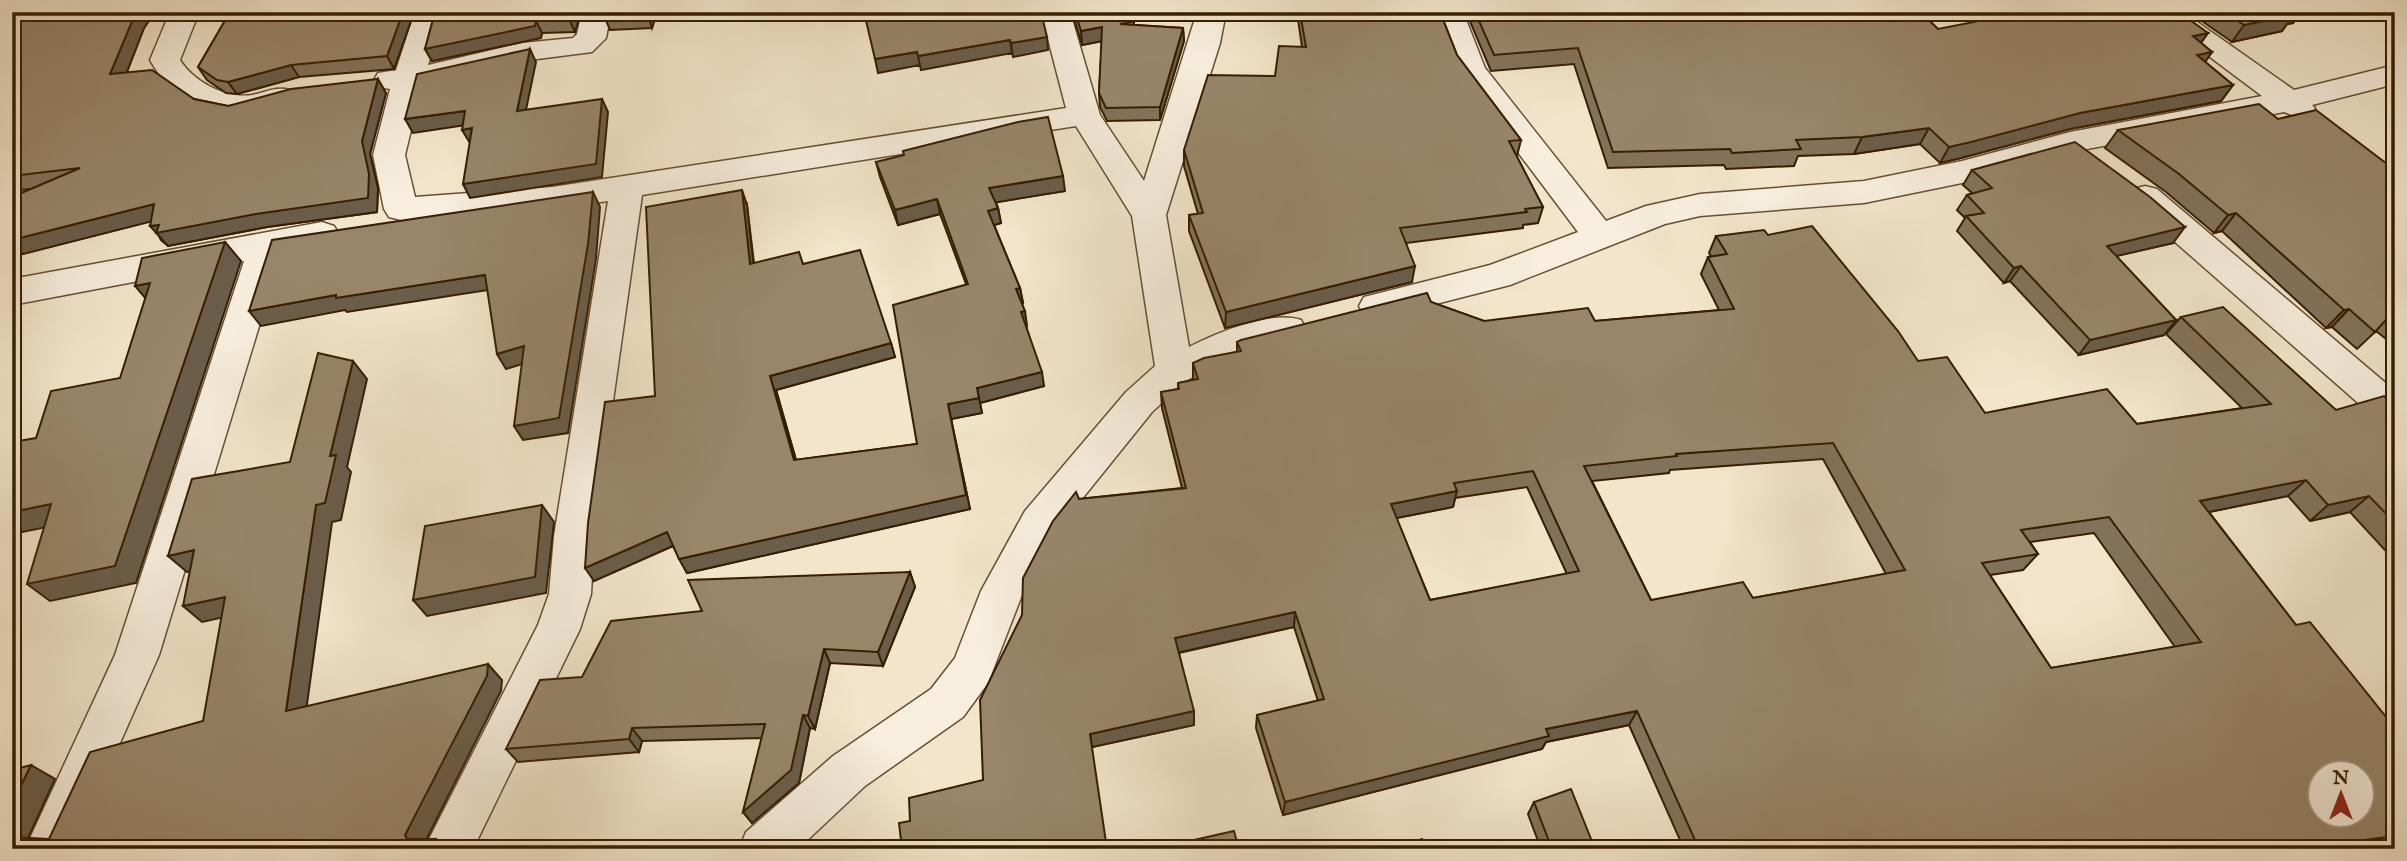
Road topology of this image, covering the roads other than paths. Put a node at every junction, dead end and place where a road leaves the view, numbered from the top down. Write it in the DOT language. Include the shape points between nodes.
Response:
graph roads {
  1 [pos="185,12"];
  2 [pos="430,12"];
  3 [pos="597,12"];
  4 [pos="1055,12"];
  5 [pos="1212,12"];
  6 [pos="1448,12"];
  7 [pos="2164,12"];
  8 [pos="2395,74"];
  9 [pos="408,79"];
  10 [pos="360,82"];
  11 [pos="311,88"];
  12 [pos="2289,101"];
  13 [pos="1084,115"];
  14 [pos="2324,124"];
  15 [pos="2070,142"];
  16 [pos="626,189"];
  17 [pos="552,198"];
  18 [pos="1149,215"];
  19 [pos="1600,237"];
  20 [pos="267,242"];
  21 [pos="12,292"];
  22 [pos="1174,370"];
  23 [pos="2395,413"];
  24 [pos="49,849"];
  25 [pos="448,849"];
  26 [pos="763,849"];
  1 -- 11 [label="street" via="165,60 172,74 216,103 237,107"];
  2 -- 9 [label="street"];
  3 -- 9 [label="street" via="592,38 581,46 522,52"];
  4 -- 13 [label="street"];
  5 -- 18 [label="street"];
  6 -- 19 [label="street" via="1471,70"];
  7 -- 12 [label="street"];
  8 -- 12 [label="street"];
  9 -- 10 [label="street"];
  9 -- 17 [label="street" via="389,155 401,209"];
  12 -- 14 [label="street"];
  12 -- 15 [label="street"];
  13 -- 16 [label="street" via="938,135"];
  13 -- 18 [label="street"];
  15 -- 19 [label="street" via="1962,172 1864,192 1700,205 1658,214"];
  15 -- 23 [label="street" via="2152,202"];
  16 -- 17 [label="street"];
  16 -- 25 [label="street" via="573,536 570,594 558,629"];
  17 -- 20 [label="street"];
  18 -- 22 [label="street"];
  19 -- 22 [label="street" via="1498,276 1230,343"];
  20 -- 21 [label="street"];
  20 -- 24 [label="street" via="137,655"];
  22 -- 26 [label="street" via="1139,402 1039,523 1002,591 972,669 947,703 849,771"];
}
